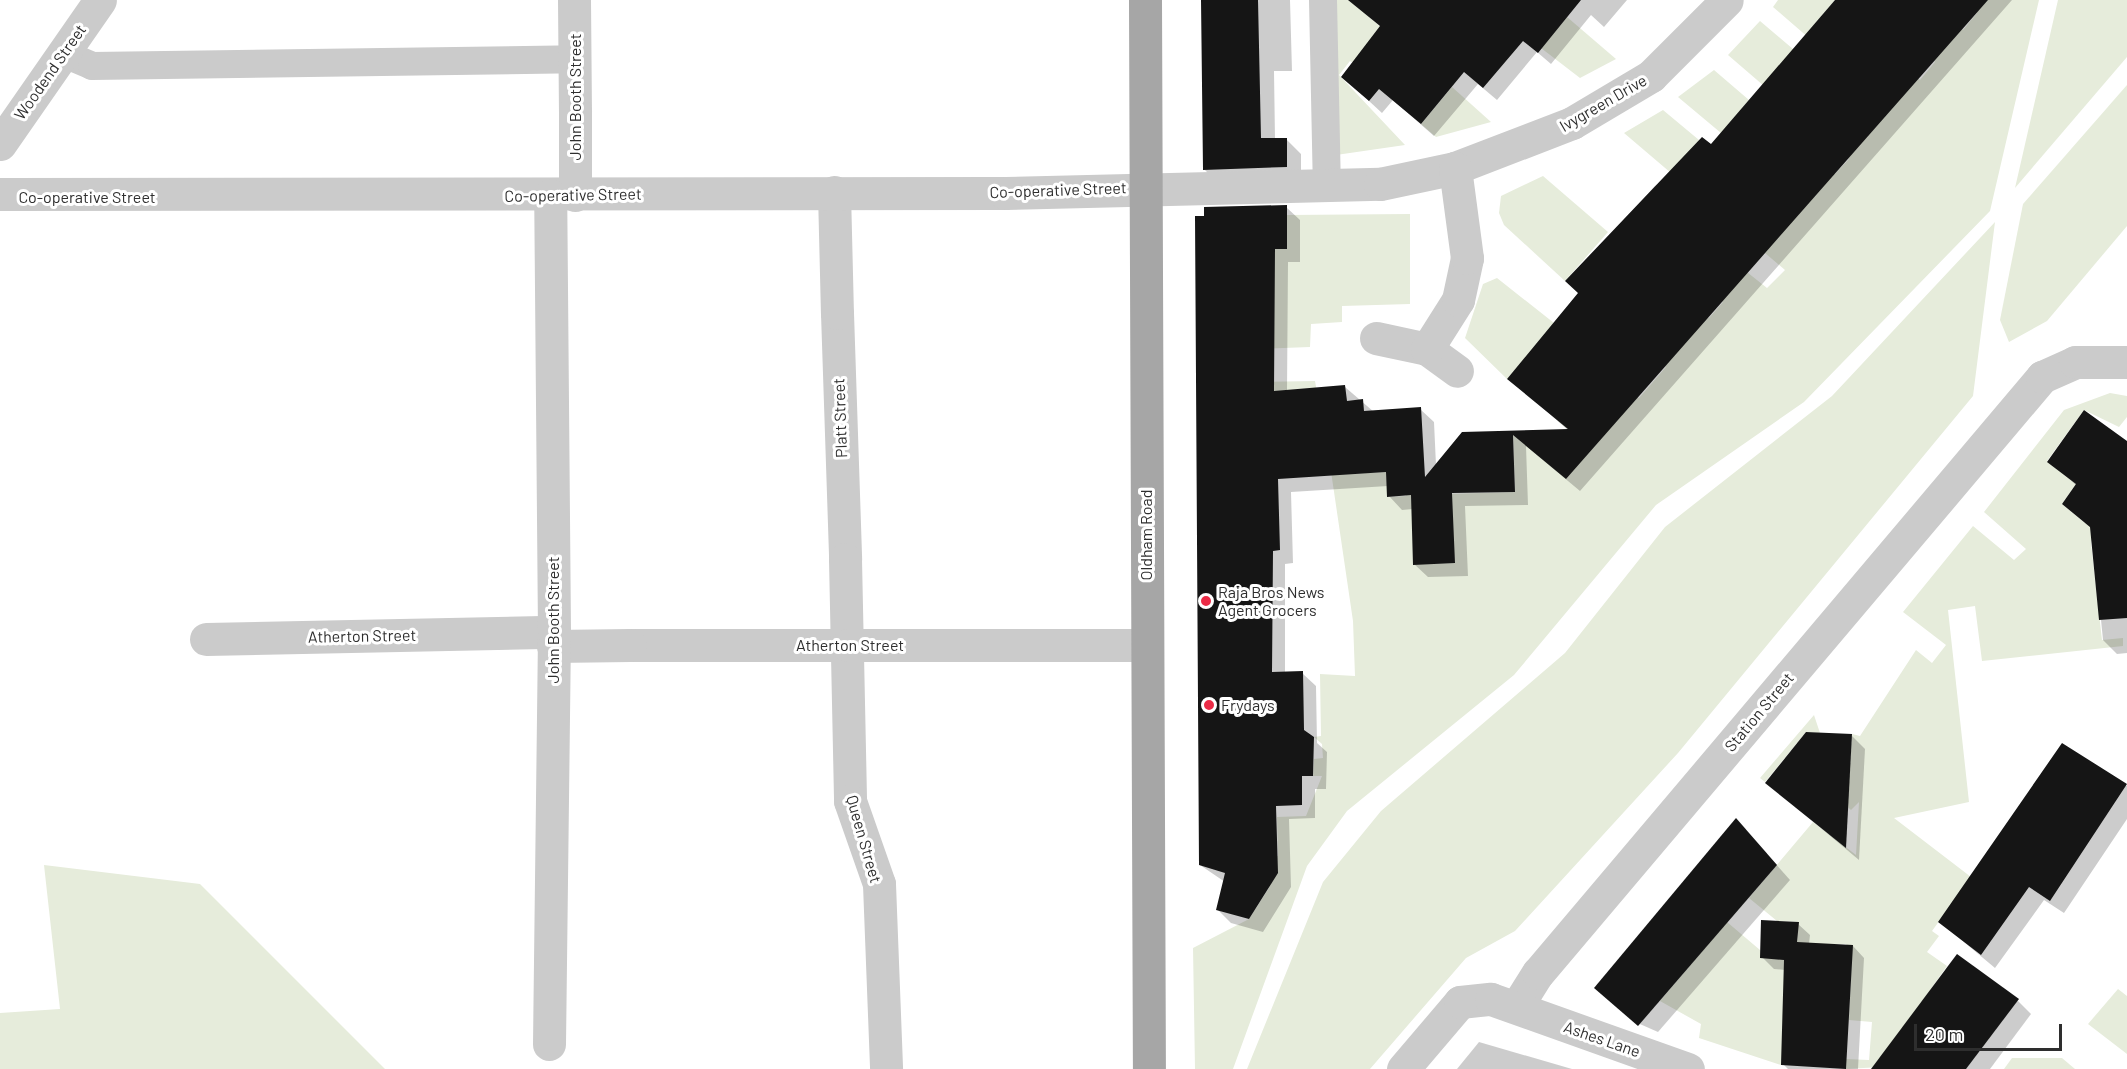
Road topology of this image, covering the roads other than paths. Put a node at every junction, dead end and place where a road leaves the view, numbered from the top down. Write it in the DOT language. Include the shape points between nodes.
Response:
graph roads {
  1 [pos="100,0"];
  2 [pos="574,0"];
  3 [pos="1145,0"];
  4 [pos="1323,0"];
  5 [pos="1727,0"];
  6 [pos="62,53"];
  7 [pos="575,59"];
  8 [pos="0,144"];
  9 [pos="1455,168"];
  10 [pos="1327,186"];
  11 [pos="1146,188"];
  12 [pos="834,192"];
  13 [pos="0,194"];
  14 [pos="563,195"];
  15 [pos="1376,338"];
  16 [pos="1427,350"];
  17 [pos="2127,362"];
  18 [pos="1457,371"];
  19 [pos="206,639"];
  20 [pos="554,639"];
  21 [pos="847,645"];
  22 [pos="1146,645"];
  23 [pos="1517,1006"];
  24 [pos="549,1044"];
  25 [pos="1651,1063"];
  26 [pos="886,1069"];
  27 [pos="1149,1069"];
  28 [pos="1403,1069"];
  29 [pos="1688,1069"];
  1 -- 6 [label="street, Woodend Street"];
  2 -- 7 [label="street, John Booth Street"];
  3 -- 11 [label="main road, Oldham Road"];
  4 -- 10 [label="lane"];
  5 -- 9 [label="street, Ivygreen Drive" via="1668,62 1612,101 1543,136"];
  6 -- 7 [label="lane" via="92,66"];
  6 -- 8 [label="street, Woodend Street"];
  7 -- 14 [label="street, John Booth Street" via="575,111"];
  9 -- 10 [label="street, Ivygreen Drive" via="1380,184"];
  9 -- 16 [label="street" via="1467,258 1458,300"];
  10 -- 11 [label="street, Ivygreen Drive"];
  11 -- 12 [label="street, Co-operative Street"];
  11 -- 22 [label="main road, Oldham Road"];
  12 -- 14 [label="street, Co-operative Street"];
  12 -- 21 [label="street, Platt Street"];
  13 -- 14 [label="street, Co-operative Street"];
  14 -- 20 [label="street, John Booth Street"];
  15 -- 16 [label="street"];
  16 -- 18 [label="street"];
  17 -- 23 [label="street, Station Street" via="2075,362 2042,377 1545,965"];
  19 -- 20 [label="street, Atherton Street"];
  20 -- 21 [label="street, Atherton Street" via="630,645"];
  20 -- 24 [label="street, John Booth Street"];
  21 -- 22 [label="street, Atherton Street"];
  21 -- 26 [label="street, Queen Street" via="850,801 879,884"];
  22 -- 27 [label="main road, Oldham Road"];
  23 -- 25 [label="street, Ashes Lane"];
  23 -- 28 [label="street" via="1491,999 1460,1002"];
  25 -- 29 [label="street, Ashes Lane"];
}
